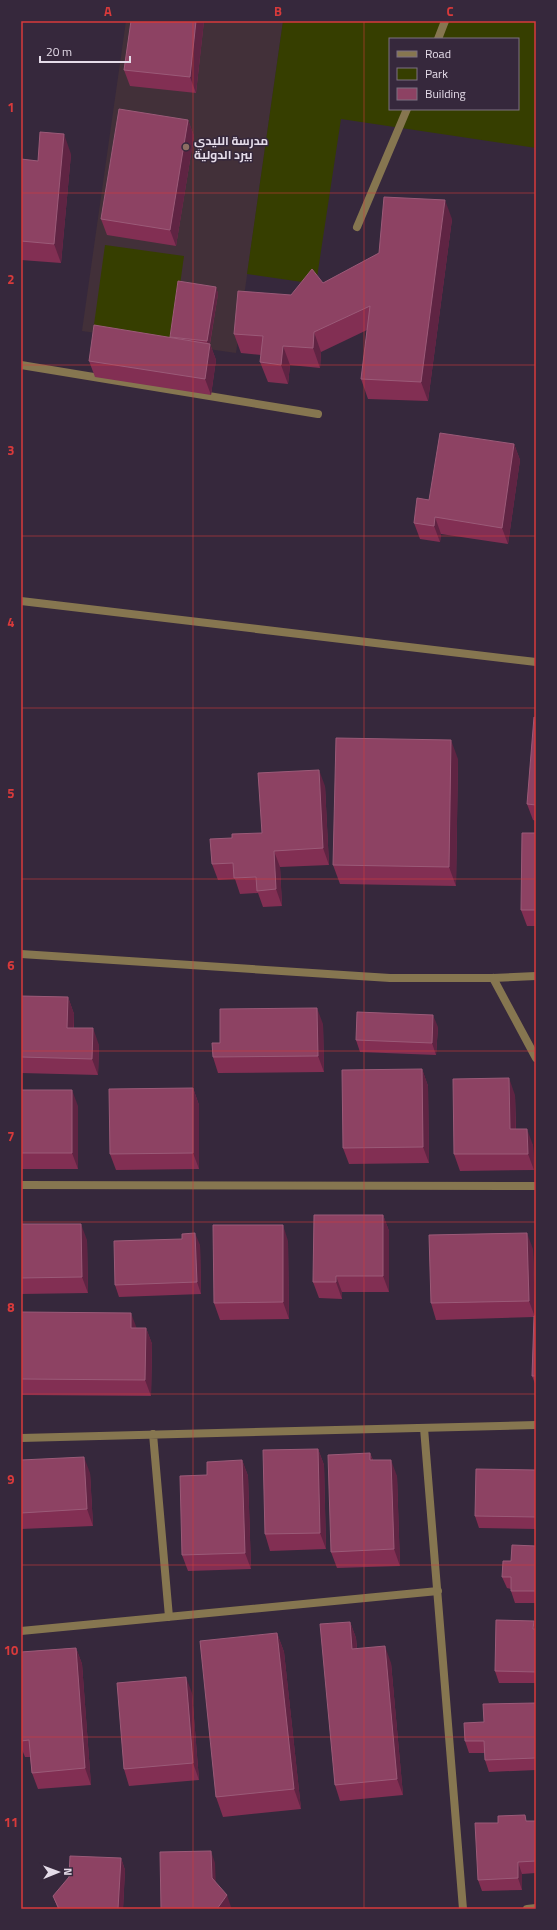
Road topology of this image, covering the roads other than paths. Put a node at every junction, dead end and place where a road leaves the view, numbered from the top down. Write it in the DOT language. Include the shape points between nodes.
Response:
graph roads {
  1 [pos="445,21"];
  2 [pos="438,38"];
  3 [pos="408,110"];
  4 [pos="357,227"];
  5 [pos="21,365"];
  6 [pos="318,414"];
  7 [pos="21,601"];
  8 [pos="536,662"];
  9 [pos="21,954"];
  10 [pos="536,976"];
  11 [pos="493,978"];
  12 [pos="536,1058"];
  13 [pos="21,1185"];
  14 [pos="536,1186"];
  15 [pos="536,1425"];
  16 [pos="424,1428"];
  17 [pos="153,1434"];
  18 [pos="21,1438"];
  19 [pos="438,1591"];
  20 [pos="169,1618"];
  21 [pos="21,1631"];
  22 [pos="536,1908"];
  23 [pos="463,1909"];
  24 [pos="527,1909"];
  1 -- 2 [label="street"];
  3 -- 4 [label="street"];
  5 -- 6 [label="street"];
  7 -- 8 [label="street"];
  9 -- 11 [label="street" via="390,978"];
  10 -- 11 [label="street"];
  11 -- 12 [label="street"];
  13 -- 14 [label="street"];
  15 -- 16 [label="street"];
  16 -- 17 [label="street"];
  16 -- 19 [label="street"];
  17 -- 18 [label="street"];
  17 -- 20 [label="street"];
  19 -- 20 [label="street"];
  19 -- 23 [label="street"];
  20 -- 21 [label="street"];
  22 -- 24 [label="street"];
}
